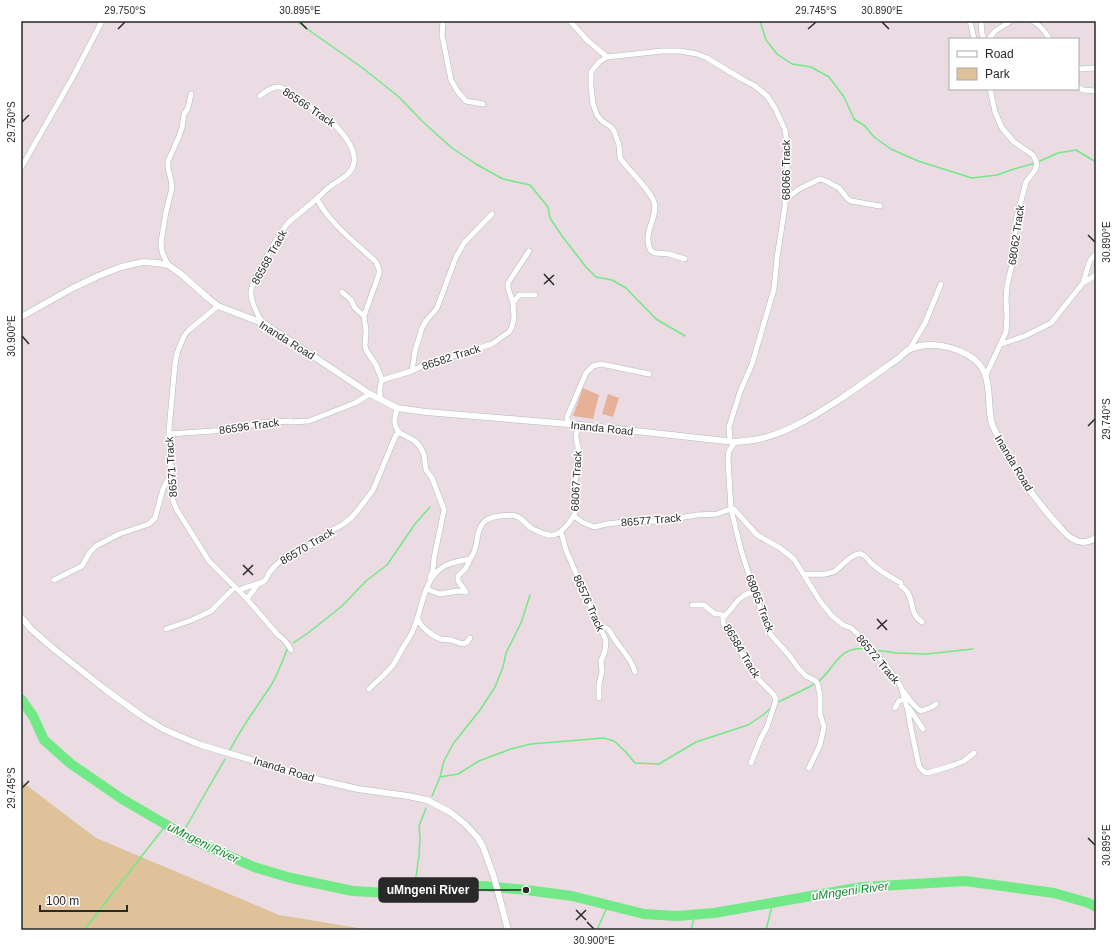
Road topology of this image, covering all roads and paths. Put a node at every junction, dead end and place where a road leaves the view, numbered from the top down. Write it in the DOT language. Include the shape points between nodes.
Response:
graph roads {
  1 [pos="102,21"];
  2 [pos="443,21"];
  3 [pos="570,21"];
  4 [pos="970,21"];
  5 [pos="981,21"];
  6 [pos="1011,21"];
  7 [pos="1033,21"];
  8 [pos="974,38"];
  9 [pos="984,38"];
  10 [pos="990,38"];
  11 [pos="1048,38"];
  12 [pos="607,57"];
  13 [pos="1096,68"];
  14 [pos="1079,69"];
  15 [pos="1079,88"];
  16 [pos="990,90"];
  17 [pos="1096,91"];
  18 [pos="191,94"];
  19 [pos="260,96"];
  20 [pos="483,104"];
  21 [pos="21,168"];
  22 [pos="353,168"];
  23 [pos="317,199"];
  24 [pos="786,199"];
  25 [pos="880,206"];
  26 [pos="492,214"];
  27 [pos="529,251"];
  28 [pos="1096,254"];
  29 [pos="684,259"];
  30 [pos="168,266"];
  31 [pos="1096,275"];
  32 [pos="1083,283"];
  33 [pos="941,284"];
  34 [pos="342,292"];
  35 [pos="535,295"];
  36 [pos="513,303"];
  37 [pos="218,306"];
  38 [pos="364,316"];
  39 [pos="21,317"];
  40 [pos="265,324"];
  41 [pos="1001,344"];
  42 [pos="909,350"];
  43 [pos="412,371"];
  44 [pos="649,374"];
  45 [pos="986,375"];
  46 [pos="382,380"];
  47 [pos="370,394"];
  48 [pos="381,399"];
  49 [pos="397,408"];
  50 [pos="568,424"];
  51 [pos="581,425"];
  52 [pos="400,433"];
  53 [pos="169,434"];
  54 [pos="732,442"];
  55 [pos="171,473"];
  56 [pos="731,509"];
  57 [pos="574,516"];
  58 [pos="561,532"];
  59 [pos="1096,538"];
  60 [pos="470,559"];
  61 [pos="804,574"];
  62 [pos="54,580"];
  63 [pos="258,584"];
  64 [pos="427,586"];
  65 [pos="237,589"];
  66 [pos="754,590"];
  67 [pos="247,599"];
  68 [pos="692,605"];
  69 [pos="725,616"];
  70 [pos="21,617"];
  71 [pos="418,618"];
  72 [pos="922,622"];
  73 [pos="599,625"];
  74 [pos="166,629"];
  75 [pos="470,638"];
  76 [pos="291,650"];
  77 [pos="635,672"];
  78 [pos="901,688"];
  79 [pos="369,689"];
  80 [pos="599,698"];
  81 [pos="904,699"];
  82 [pos="936,704"];
  83 [pos="895,708"];
  84 [pos="923,729"];
  85 [pos="974,753"];
  86 [pos="751,763"];
  87 [pos="809,768"];
  88 [pos="508,929"];
  1 -- 21 [label="street"];
  2 -- 20 [label="street" via="442,35 451,80 466,101"];
  3 -- 12 [label="street"];
  4 -- 8 [label="street"];
  5 -- 9 [label="street"];
  6 -- 10 [label="street" via="995,31"];
  7 -- 11 [label="street"];
  12 -- 24 [label="street, 68066 Track" via="662,51 690,52 707,58 755,86 767,96 785,130 788,149"];
  12 -- 29 [label="street" via="591,72 590,87 595,111 599,119 614,131 620,158 652,198 655,212 650,225 648,245 651,251"];
  13 -- 14 [label="street"];
  15 -- 17 [label="street"];
  16 -- 41 [label="street, 68062 Track" via="1002,128 1019,147 1033,155 1037,165 1026,182 1016,220 1013,260 1008,280 1007,325"];
  18 -- 30 [label="street" via="182,128 168,160 172,188 161,242"];
  19 -- 22 [label="street, 86566 Track" via="274,87 282,88 333,122 352,148"];
  22 -- 23 [label="street, 86568 Track"];
  23 -- 38 [label="street" via="332,221 379,266 377,283"];
  23 -- 40 [label="street, 86568 Track" via="286,226 254,280 251,297 261,322"];
  24 -- 25 [label="street" via="799,189 820,180 839,188 852,201"];
  24 -- 54 [label="street, 68066 Track" via="774,289 752,364 729,427"];
  26 -- 43 [label="street" via="459,251 437,308 422,328"];
  27 -- 36 [label="street, 86582 Track" via="508,283"];
  28 -- 32 [label="street" via="1089,263"];
  30 -- 37 [label="street, Inanda Road"];
  30 -- 39 [label="street, Inanda Road" via="143,262 121,267 71,289"];
  31 -- 32 [label="street"];
  32 -- 41 [label="street" via="1051,323"];
  33 -- 42 [label="street" via="925,323"];
  34 -- 38 [label="street"];
  35 -- 36 [label="street" via="519,295"];
  36 -- 43 [label="street, 86582 Track" via="514,318 511,329 502,338 492,344"];
  37 -- 40 [label="street, Inanda Road"];
  37 -- 53 [label="street, 86571 Track" via="189,330 178,349"];
  38 -- 46 [label="street" via="364,346"];
  40 -- 47 [label="street, Inanda Road"];
  41 -- 45 [label="street, 68062 Track"];
  42 -- 45 [label="street, Inanda Road" via="934,345 953,349 974,359"];
  42 -- 54 [label="street, Inanda Road" via="813,417 766,437"];
  43 -- 46 [label="street, 86582 Track"];
  44 -- 50 [label="street" via="626,368 598,364 593,366 581,383 567,417"];
  45 -- 59 [label="street, Inanda Road" via="992,424 1030,491 1052,519 1074,540 1084,542"];
  46 -- 48 [label="street" via="379,393"];
  47 -- 48 [label="street, Inanda Road"];
  47 -- 53 [label="street, 86596 Track" via="309,422 258,423 226,430"];
  48 -- 49 [label="street, Inanda Road"];
  49 -- 50 [label="street, Inanda Road"];
  49 -- 52 [label="street" via="394,420 396,430"];
  50 -- 51 [label="street, Inanda Road"];
  51 -- 54 [label="street, Inanda Road"];
  51 -- 57 [label="street, 68067 Track" via="576,434 579,451"];
  52 -- 63 [label="street, 86570 Track" via="396,435 373,490 358,510 342,525 314,544 286,556 265,581"];
  52 -- 64 [label="street" via="421,448 426,470 432,478 444,510 433,570"];
  53 -- 55 [label="street, 86571 Track"];
  54 -- 56 [label="street, 68065 Track" via="728,460"];
  55 -- 62 [label="street" via="163,488 152,522 96,546 82,566"];
  55 -- 65 [label="street, 86571 Track" via="173,501 177,510 209,561"];
  56 -- 57 [label="street, 86577 Track" via="717,514 594,527"];
  56 -- 61 [label="street, 86572 Track" via="736,510 757,535 794,559"];
  56 -- 66 [label="street, 68065 Track"];
  57 -- 58 [label="street, 68067 Track"];
  58 -- 60 [label="street" via="554,535 538,532 514,516 493,517 479,528"];
  58 -- 73 [label="street, 86576 Track" via="566,550"];
  60 -- 64 [label="street" via="443,567"];
  60 -- 64 [label="street" via="458,576 458,581 466,592 440,594"];
  61 -- 72 [label="street" via="832,573 850,558 861,554 880,571 901,583 909,592 915,616"];
  61 -- 78 [label="street, 86572 Track" via="832,616 865,641"];
  63 -- 65 [label="street, 86570 Track"];
  63 -- 67 [label="street"];
  64 -- 71 [label="street"];
  65 -- 67 [label="street, 86571 Track"];
  65 -- 74 [label="street, 86570 Track" via="211,611"];
  66 -- 69 [label="street, 86584 Track" via="741,597"];
  66 -- 87 [label="street, 68065 Track" via="771,635 806,676 816,681 818,686 820,714 824,727 820,745"];
  67 -- 76 [label="street, 86571 Track"];
  68 -- 69 [label="street" via="704,605 715,614"];
  69 -- 86 [label="street, 86584 Track" via="723,622 731,638 776,700"];
  70 -- 88 [label="street, Inanda Road" via="54,649 106,690 142,716 174,734 201,745 319,780 427,800 442,807 478,838 494,877"];
  71 -- 75 [label="street" via="422,627 442,639 463,644"];
  71 -- 79 [label="street" via="392,666"];
  73 -- 77 [label="street" via="609,630 632,663"];
  73 -- 80 [label="street, 86576 Track" via="606,640 601,661"];
  78 -- 81 [label="street, 86572 Track"];
  78 -- 82 [label="street" via="921,711"];
  81 -- 83 [label="street" via="899,701"];
  81 -- 84 [label="street"];
  81 -- 85 [label="street, 86572 Track" via="919,766 924,772 954,765"];
}
